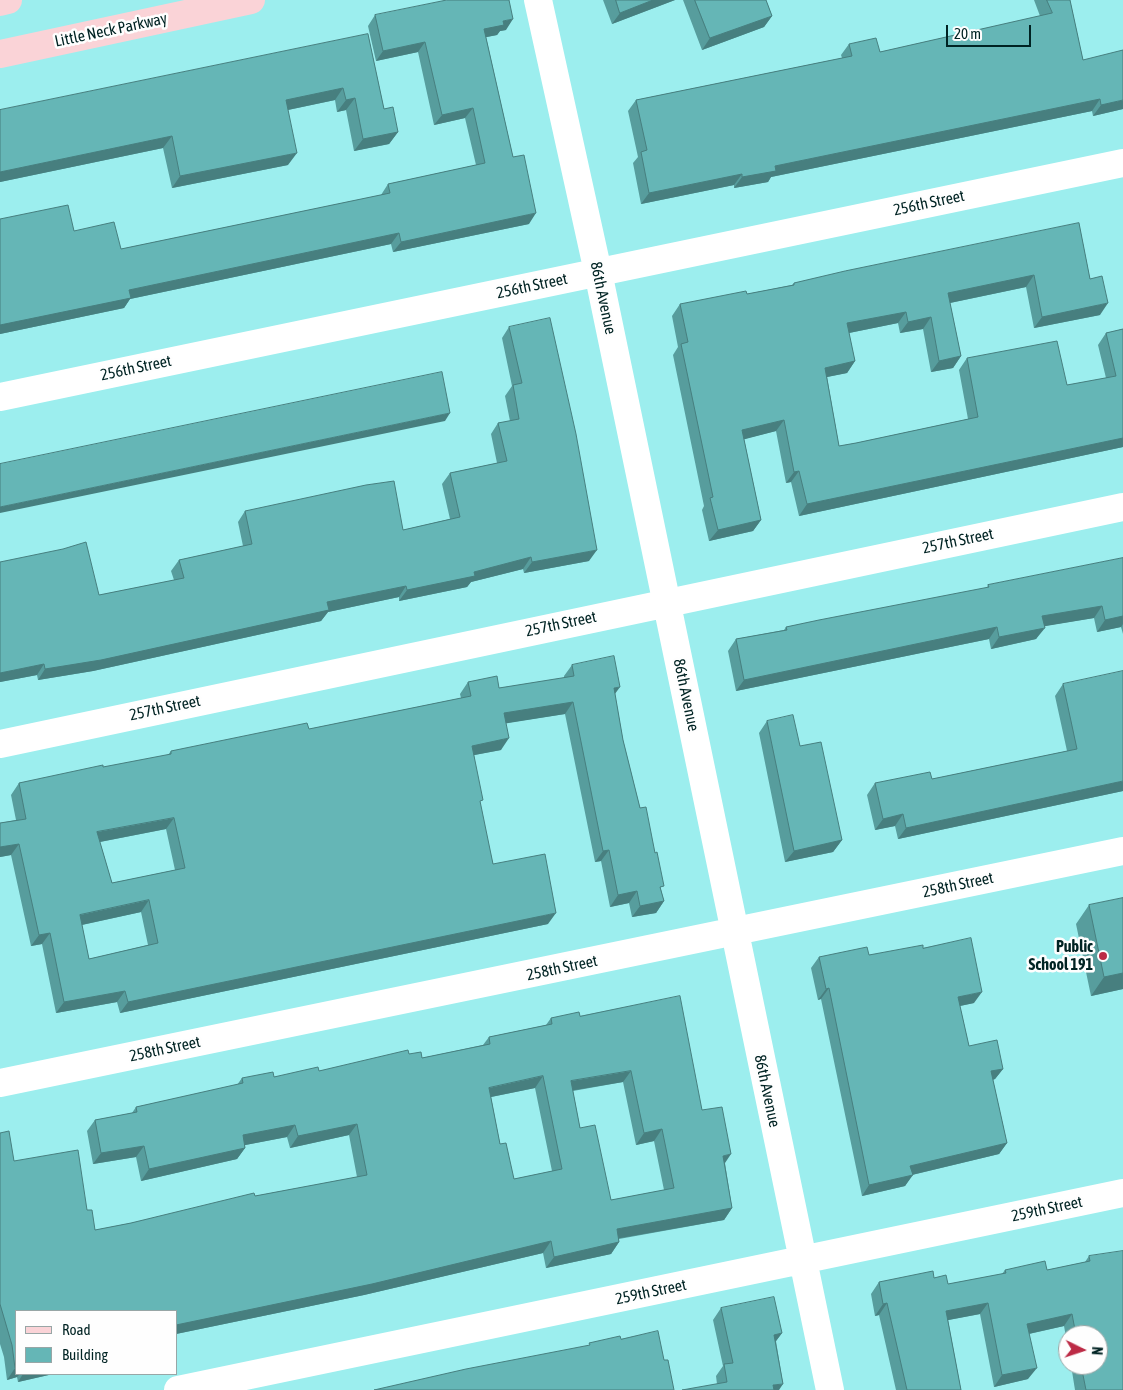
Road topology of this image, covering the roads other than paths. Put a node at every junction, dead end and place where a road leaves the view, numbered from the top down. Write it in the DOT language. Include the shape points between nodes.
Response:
graph roads {
  1 [pos="8,0"];
  2 [pos="251,0"];
  3 [pos="538,0"];
  4 [pos="0,2"];
  5 [pos="0,54"];
  6 [pos="1123,163"];
  7 [pos="598,272"];
  8 [pos="0,397"];
  9 [pos="1123,507"];
  10 [pos="666,602"];
  11 [pos="0,744"];
  12 [pos="1123,851"];
  13 [pos="734,932"];
  14 [pos="0,1083"];
  15 [pos="1123,1193"];
  16 [pos="803,1260"];
  17 [pos="178,1390"];
  18 [pos="830,1390"];
  1 -- 4 [label="main road"];
  2 -- 5 [label="main road, Little Neck Parkway"];
  3 -- 7 [label="street, 86th Avenue"];
  6 -- 7 [label="street, 256th Street"];
  7 -- 8 [label="street, 256th Street"];
  7 -- 10 [label="street, 86th Avenue"];
  9 -- 10 [label="street, 257th Street"];
  10 -- 11 [label="street, 257th Street"];
  10 -- 13 [label="street, 86th Avenue"];
  12 -- 13 [label="street, 258th Street"];
  13 -- 14 [label="street, 258th Street"];
  13 -- 16 [label="street, 86th Avenue"];
  15 -- 16 [label="street, 259th Street"];
  16 -- 17 [label="street, 259th Street"];
  16 -- 18 [label="street, 86th Avenue"];
}
